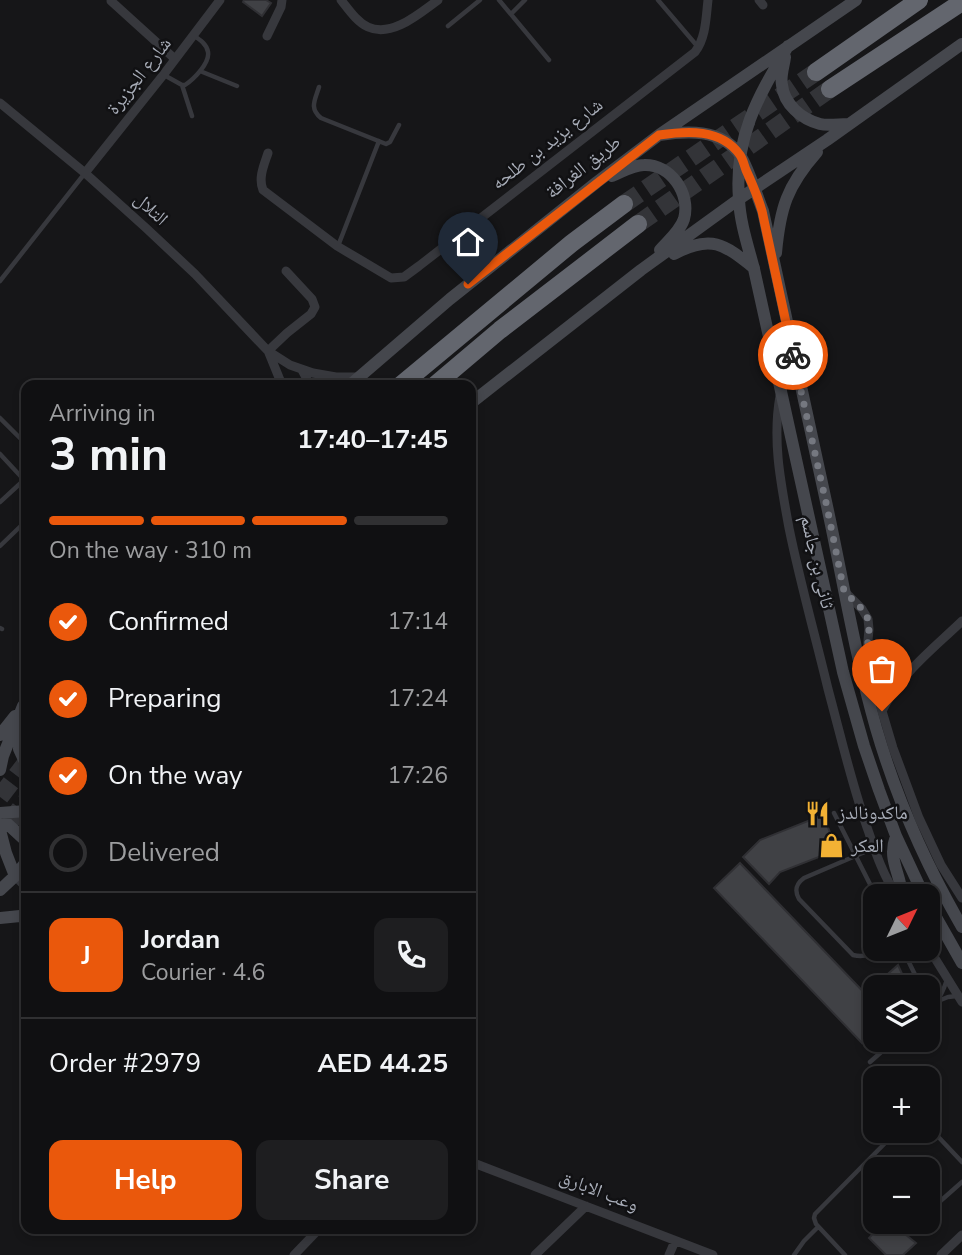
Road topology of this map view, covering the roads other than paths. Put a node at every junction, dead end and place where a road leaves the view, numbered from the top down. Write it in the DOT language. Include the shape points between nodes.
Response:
graph roads {
  1 [pos="220,0"];
  2 [pos="282,0"];
  3 [pos="341,0"];
  4 [pos="438,0"];
  5 [pos="480,0"];
  6 [pos="499,0"];
  7 [pos="524,0"];
  8 [pos="658,0"];
  9 [pos="708,0"];
  10 [pos="856,0"];
  11 [pos="919,0"];
  12 [pos="111,1"];
  13 [pos="471,2"];
  14 [pos="962,2"];
  15 [pos="511,14"];
  16 [pos="448,26"];
  17 [pos="193,35"];
  18 [pos="267,36"];
  19 [pos="962,44"];
  20 [pos="788,46"];
  21 [pos="698,47"];
  22 [pos="175,59"];
  23 [pos="549,60"];
  24 [pos="200,71"];
  25 [pos="816,72"];
  26 [pos="164,74"];
  27 [pos="182,85"];
  28 [pos="237,86"];
  29 [pos="319,87"];
  30 [pos="830,89"];
  31 [pos="0,103"];
  32 [pos="192,116"];
  33 [pos="848,124"];
  34 [pos="399,125"];
  35 [pos="659,135"];
  36 [pos="827,140"];
  37 [pos="379,141"];
  38 [pos="268,153"];
  39 [pos="740,155"];
  40 [pos="85,173"];
  41 [pos="597,182"];
  42 [pos="755,189"];
  43 [pos="739,199"];
  44 [pos="624,204"];
  45 [pos="638,224"];
  46 [pos="337,246"];
  47 [pos="775,267"];
  48 [pos="754,269"];
  49 [pos="641,270"];
  50 [pos="286,271"];
  51 [pos="0,281"];
  52 [pos="268,351"];
  53 [pos="302,370"];
  54 [pos="280,380"];
  55 [pos="307,380"];
  56 [pos="350,380"];
  57 [pos="356,380"];
  58 [pos="407,380"];
  59 [pos="441,380"];
  60 [pos="781,391"];
  61 [pos="476,399"];
  62 [pos="0,418"];
  63 [pos="21,439"];
  64 [pos="0,454"];
  65 [pos="21,477"];
  66 [pos="21,484"];
  67 [pos="0,502"];
  68 [pos="21,525"];
  69 [pos="0,545"];
  70 [pos="844,591"];
  71 [pos="962,621"];
  72 [pos="871,669"];
  73 [pos="908,672"];
  74 [pos="21,707"];
  75 [pos="21,710"];
  76 [pos="882,711"];
  77 [pos="21,715"];
  78 [pos="0,720"];
  79 [pos="21,723"];
  80 [pos="0,735"];
  81 [pos="21,753"];
  82 [pos="0,770"];
  83 [pos="21,812"];
  84 [pos="834,813"];
  85 [pos="0,815"];
  86 [pos="21,836"];
  87 [pos="896,836"];
  88 [pos="1,838"];
  89 [pos="21,846"];
  90 [pos="874,848"];
  91 [pos="857,857"];
  92 [pos="0,858"];
  93 [pos="21,868"];
  94 [pos="15,876"];
  95 [pos="21,882"];
  96 [pos="870,884"];
  97 [pos="890,884"];
  98 [pos="901,884"];
  99 [pos="918,884"];
  100 [pos="937,884"];
  101 [pos="940,887"];
  102 [pos="940,889"];
  103 [pos="0,890"];
  104 [pos="962,898"];
  105 [pos="962,906"];
  106 [pos="21,916"];
  107 [pos="0,918"];
  108 [pos="940,924"];
  109 [pos="962,927"];
  110 [pos="863,957"];
  111 [pos="936,961"];
  112 [pos="962,962"];
  113 [pos="947,979"];
  114 [pos="940,997"];
  115 [pos="960,999"];
  116 [pos="940,1000"];
  117 [pos="881,1052"];
  118 [pos="870,1062"];
  119 [pos="940,1139"];
  120 [pos="885,1143"];
  121 [pos="962,1162"];
  122 [pos="476,1164"];
  123 [pos="962,1182"];
  124 [pos="940,1201"];
  125 [pos="586,1206"];
  126 [pos="818,1227"];
  127 [pos="314,1234"];
  128 [pos="962,1235"];
  129 [pos="675,1241"];
  130 [pos="294,1255"];
  131 [pos="535,1255"];
  132 [pos="669,1255"];
  133 [pos="713,1255"];
  134 [pos="794,1255"];
  135 [pos="845,1255"];
  136 [pos="941,1255"];
  1 -- 17 [label="street, شارع الجزيرة"];
  2 -- 18 [label="street"];
  3 -- 4 [label="street" via="363,24 384,30"];
  5 -- 13 [label="lane"];
  6 -- 15 [label="lane"];
  7 -- 15 [label="lane"];
  8 -- 21 [label="lane"];
  9 -- 21 [label="street"];
  10 -- 20 [label="main road, طريق الغرافة"];
  11 -- 25 [label="highway"];
  12 -- 22 [label="street"];
  13 -- 16 [label="lane"];
  14 -- 30 [label="highway"];
  15 -- 23 [label="lane"];
  17 -- 22 [label="street, شارع الجزيرة"];
  17 -- 24 [label="lane" via="208,49"];
  19 -- 33 [label="main road"];
  20 -- 33 [label="main road" via="782,85 791,107 822,125"];
  20 -- 35 [label="main road, طريق الغرافة"];
  20 -- 39 [label="main road, ثانى بن جاسم" via="756,103"];
  21 -- 46 [label="street, شارع يزيد بن طلحه" via="410,273 391,278"];
  22 -- 26 [label="street, شارع الجزيرة"];
  24 -- 27 [label="lane"];
  24 -- 28 [label="lane"];
  26 -- 27 [label="lane"];
  26 -- 40 [label="street, شارع الجزيرة"];
  27 -- 32 [label="lane"];
  29 -- 37 [label="lane" via="314,113"];
  31 -- 40 [label="street, التلال"];
  33 -- 36 [label="main road"];
  34 -- 37 [label="lane" via="390,142"];
  35 -- 39 [label="main road" via="710,135"];
  35 -- 41 [label="main road, طريق الغرافة"];
  36 -- 42 [label="main road"];
  36 -- 47 [label="main road" via="787,195"];
  37 -- 46 [label="lane"];
  38 -- 46 [label="street, شارع يزيد بن طلحه" via="260,181 263,190"];
  39 -- 42 [label="main road, ثانى بن جاسم"];
  39 -- 43 [label="main road, ثانى بن جاسم"];
  40 -- 51 [label="lane"];
  40 -- 52 [label="street, التلال" via="195,274"];
  41 -- 49 [label="main road" via="642,165 666,171 680,186 683,221"];
  41 -- 57 [label="main road, طريق الغرافة"];
  42 -- 43 [label="main road"];
  42 -- 47 [label="main road, ثانى بن جاسم"];
  43 -- 48 [label="main road, ثانى بن جاسم"];
  43 -- 49 [label="main road"];
  44 -- 58 [label="highway"];
  45 -- 59 [label="highway"];
  47 -- 70 [label="main road, ثانى بن جاسم"];
  48 -- 49 [label="main road" via="730,249 710,243 685,248"];
  48 -- 60 [label="main road, ثانى بن جاسم"];
  49 -- 61 [label="main road"];
  50 -- 52 [label="street" via="315,307"];
  52 -- 53 [label="street"];
  52 -- 54 [label="street"];
  53 -- 55 [label="street"];
  53 -- 56 [label="street"];
  60 -- 87 [label="main road, ثانى بن جاسم" via="843,672"];
  60 -- 90 [label="street, ثانى بن جاسم" via="777,452 797,566 853,786"];
  62 -- 63 [label="lane"];
  64 -- 65 [label="lane"];
  66 -- 67 [label="lane"];
  68 -- 69 [label="lane"];
  70 -- 72 [label="street, ثانى بن جاسم" via="868,619"];
  70 -- 100 [label="main road, ثانى بن جاسم" via="877,730"];
  71 -- 73 [label="street"];
  72 -- 73 [label="street" via="885,675"];
  72 -- 76 [label="street, ثانى بن جاسم"];
  73 -- 76 [label="street"];
  74 -- 78 [label="main road"];
  75 -- 80 [label="main road"];
  76 -- 104 [label="street, ثانى بن جاسم" via="919,818"];
  77 -- 82 [label="main road"];
  79 -- 81 [label="main road"];
  83 -- 85 [label="main road"];
  84 -- 91 [label="lane"];
  85 -- 86 [label="main road"];
  87 -- 98 [label="main road" via="892,856"];
  87 -- 99 [label="main road, ثانى بن جاسم"];
  88 -- 89 [label="main road"];
  88 -- 94 [label="main road"];
  90 -- 91 [label="lane"];
  90 -- 97 [label="street, ثانى بن جاسم"];
  91 -- 96 [label="lane"];
  91 -- 110 [label="lane" via="804,878 796,893 853,955"];
  92 -- 94 [label="main road"];
  93 -- 94 [label="main road"];
  94 -- 95 [label="street"];
  94 -- 103 [label="main road"];
  101 -- 105 [label="main road"];
  102 -- 109 [label="main road, ثانى بن جاسم"];
  106 -- 107 [label="main road"];
  108 -- 112 [label="main road"];
  111 -- 113 [label="street"];
  113 -- 114 [label="lane"];
  113 -- 115 [label="street"];
  115 -- 116 [label="lane"];
  117 -- 118 [label="lane"];
  119 -- 121 [label="lane"];
  120 -- 126 [label="lane" via="815,1214"];
  122 -- 125 [label="street, وعب الابارق"];
  123 -- 124 [label="lane"];
  125 -- 129 [label="street, وعب الابارق"];
  125 -- 131 [label="street"];
  126 -- 134 [label="lane"];
  126 -- 135 [label="lane"];
  127 -- 130 [label="street"];
  128 -- 136 [label="street"];
  129 -- 132 [label="street"];
  129 -- 133 [label="street, وعب الابارق"];
}
